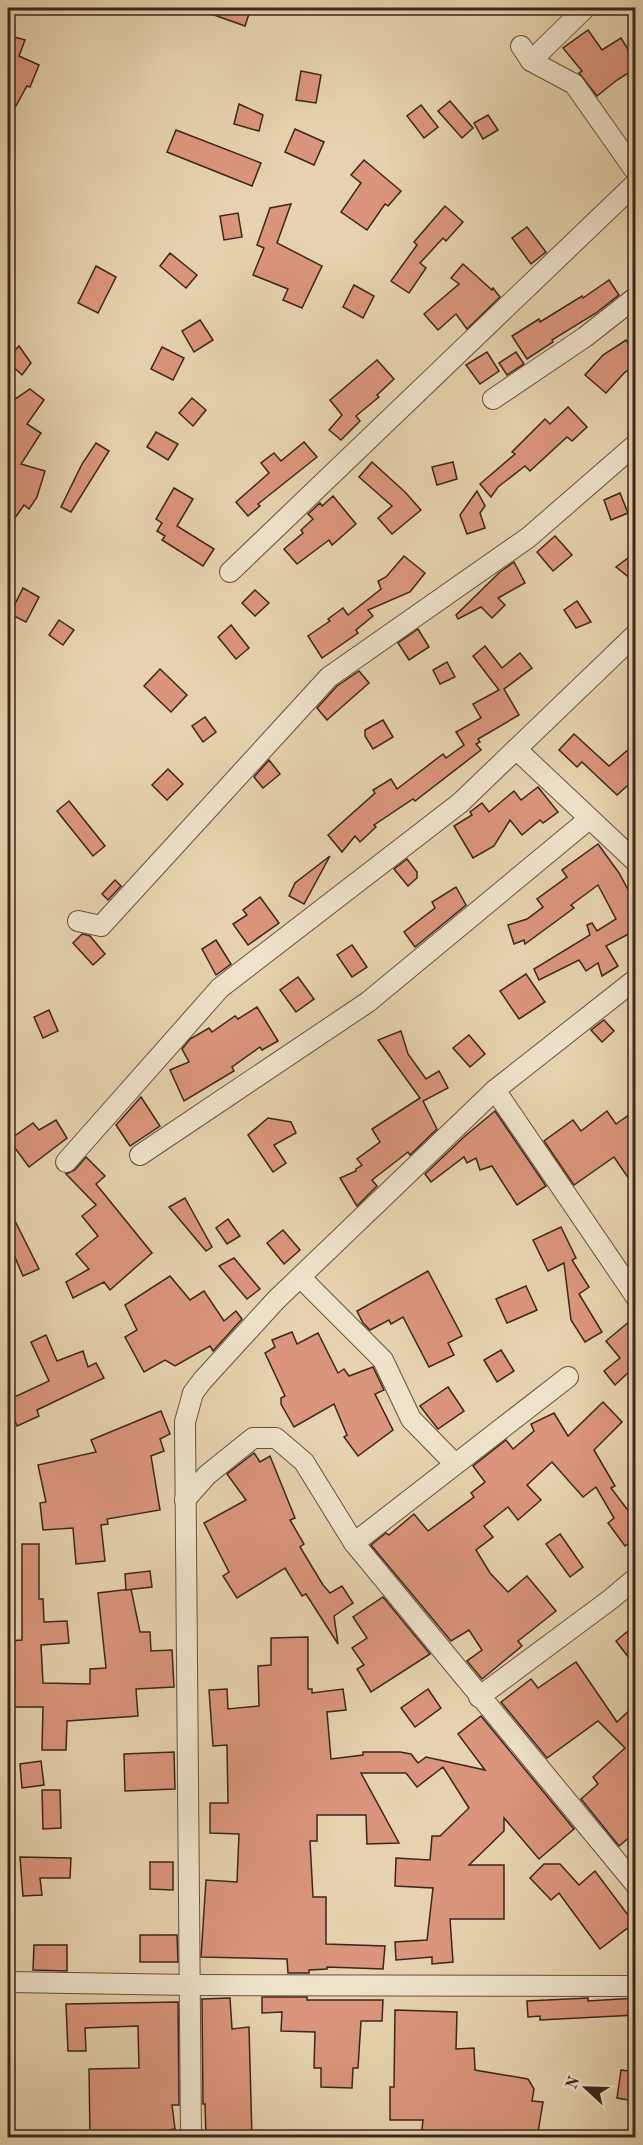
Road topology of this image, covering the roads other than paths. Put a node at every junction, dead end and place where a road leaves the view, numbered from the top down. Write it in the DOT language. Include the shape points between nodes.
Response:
graph roads {
  1 [pos="585,8"];
  2 [pos="636,172"];
  3 [pos="636,183"];
  4 [pos="636,297"];
  5 [pos="493,399"];
  6 [pos="636,444"];
  7 [pos="230,572"];
  8 [pos="636,634"];
  9 [pos="516,749"];
  10 [pos="589,819"];
  11 [pos="636,862"];
  12 [pos="78,921"];
  13 [pos="636,979"];
  14 [pos="495,1090"];
  15 [pos="140,1155"];
  16 [pos="66,1162"];
  17 [pos="300,1277"];
  18 [pos="636,1297"];
  19 [pos="568,1377"];
  20 [pos="455,1464"];
  21 [pos="185,1500"];
  22 [pos="354,1543"];
  23 [pos="636,1578"];
  24 [pos="479,1697"];
  25 [pos="636,1885"];
  26 [pos="8,1982"];
  27 [pos="190,1985"];
  28 [pos="636,1986"];
  29 [pos="191,2138"];
  1 -- 2 [label="street" via="526,53 574,84"];
  3 -- 7 [label="street"];
  4 -- 5 [label="street"];
  6 -- 12 [label="street" via="529,537 329,677 101,926"];
  8 -- 9 [label="street"];
  9 -- 10 [label="street"];
  9 -- 16 [label="street" via="460,803 220,988"];
  10 -- 11 [label="street"];
  10 -- 15 [label="street" via="368,1002"];
  13 -- 14 [label="street"];
  14 -- 17 [label="street"];
  14 -- 18 [label="street"];
  17 -- 20 [label="street" via="383,1360 411,1419"];
  17 -- 21 [label="street" via="193,1393 184,1422"];
  19 -- 20 [label="street"];
  20 -- 22 [label="street"];
  21 -- 22 [label="street" via="207,1474 253,1438 276,1438 304,1462"];
  21 -- 27 [label="street"];
  22 -- 24 [label="street"];
  23 -- 24 [label="street"];
  24 -- 25 [label="street"];
  26 -- 27 [label="street"];
  27 -- 28 [label="street"];
  27 -- 29 [label="street"];
}
